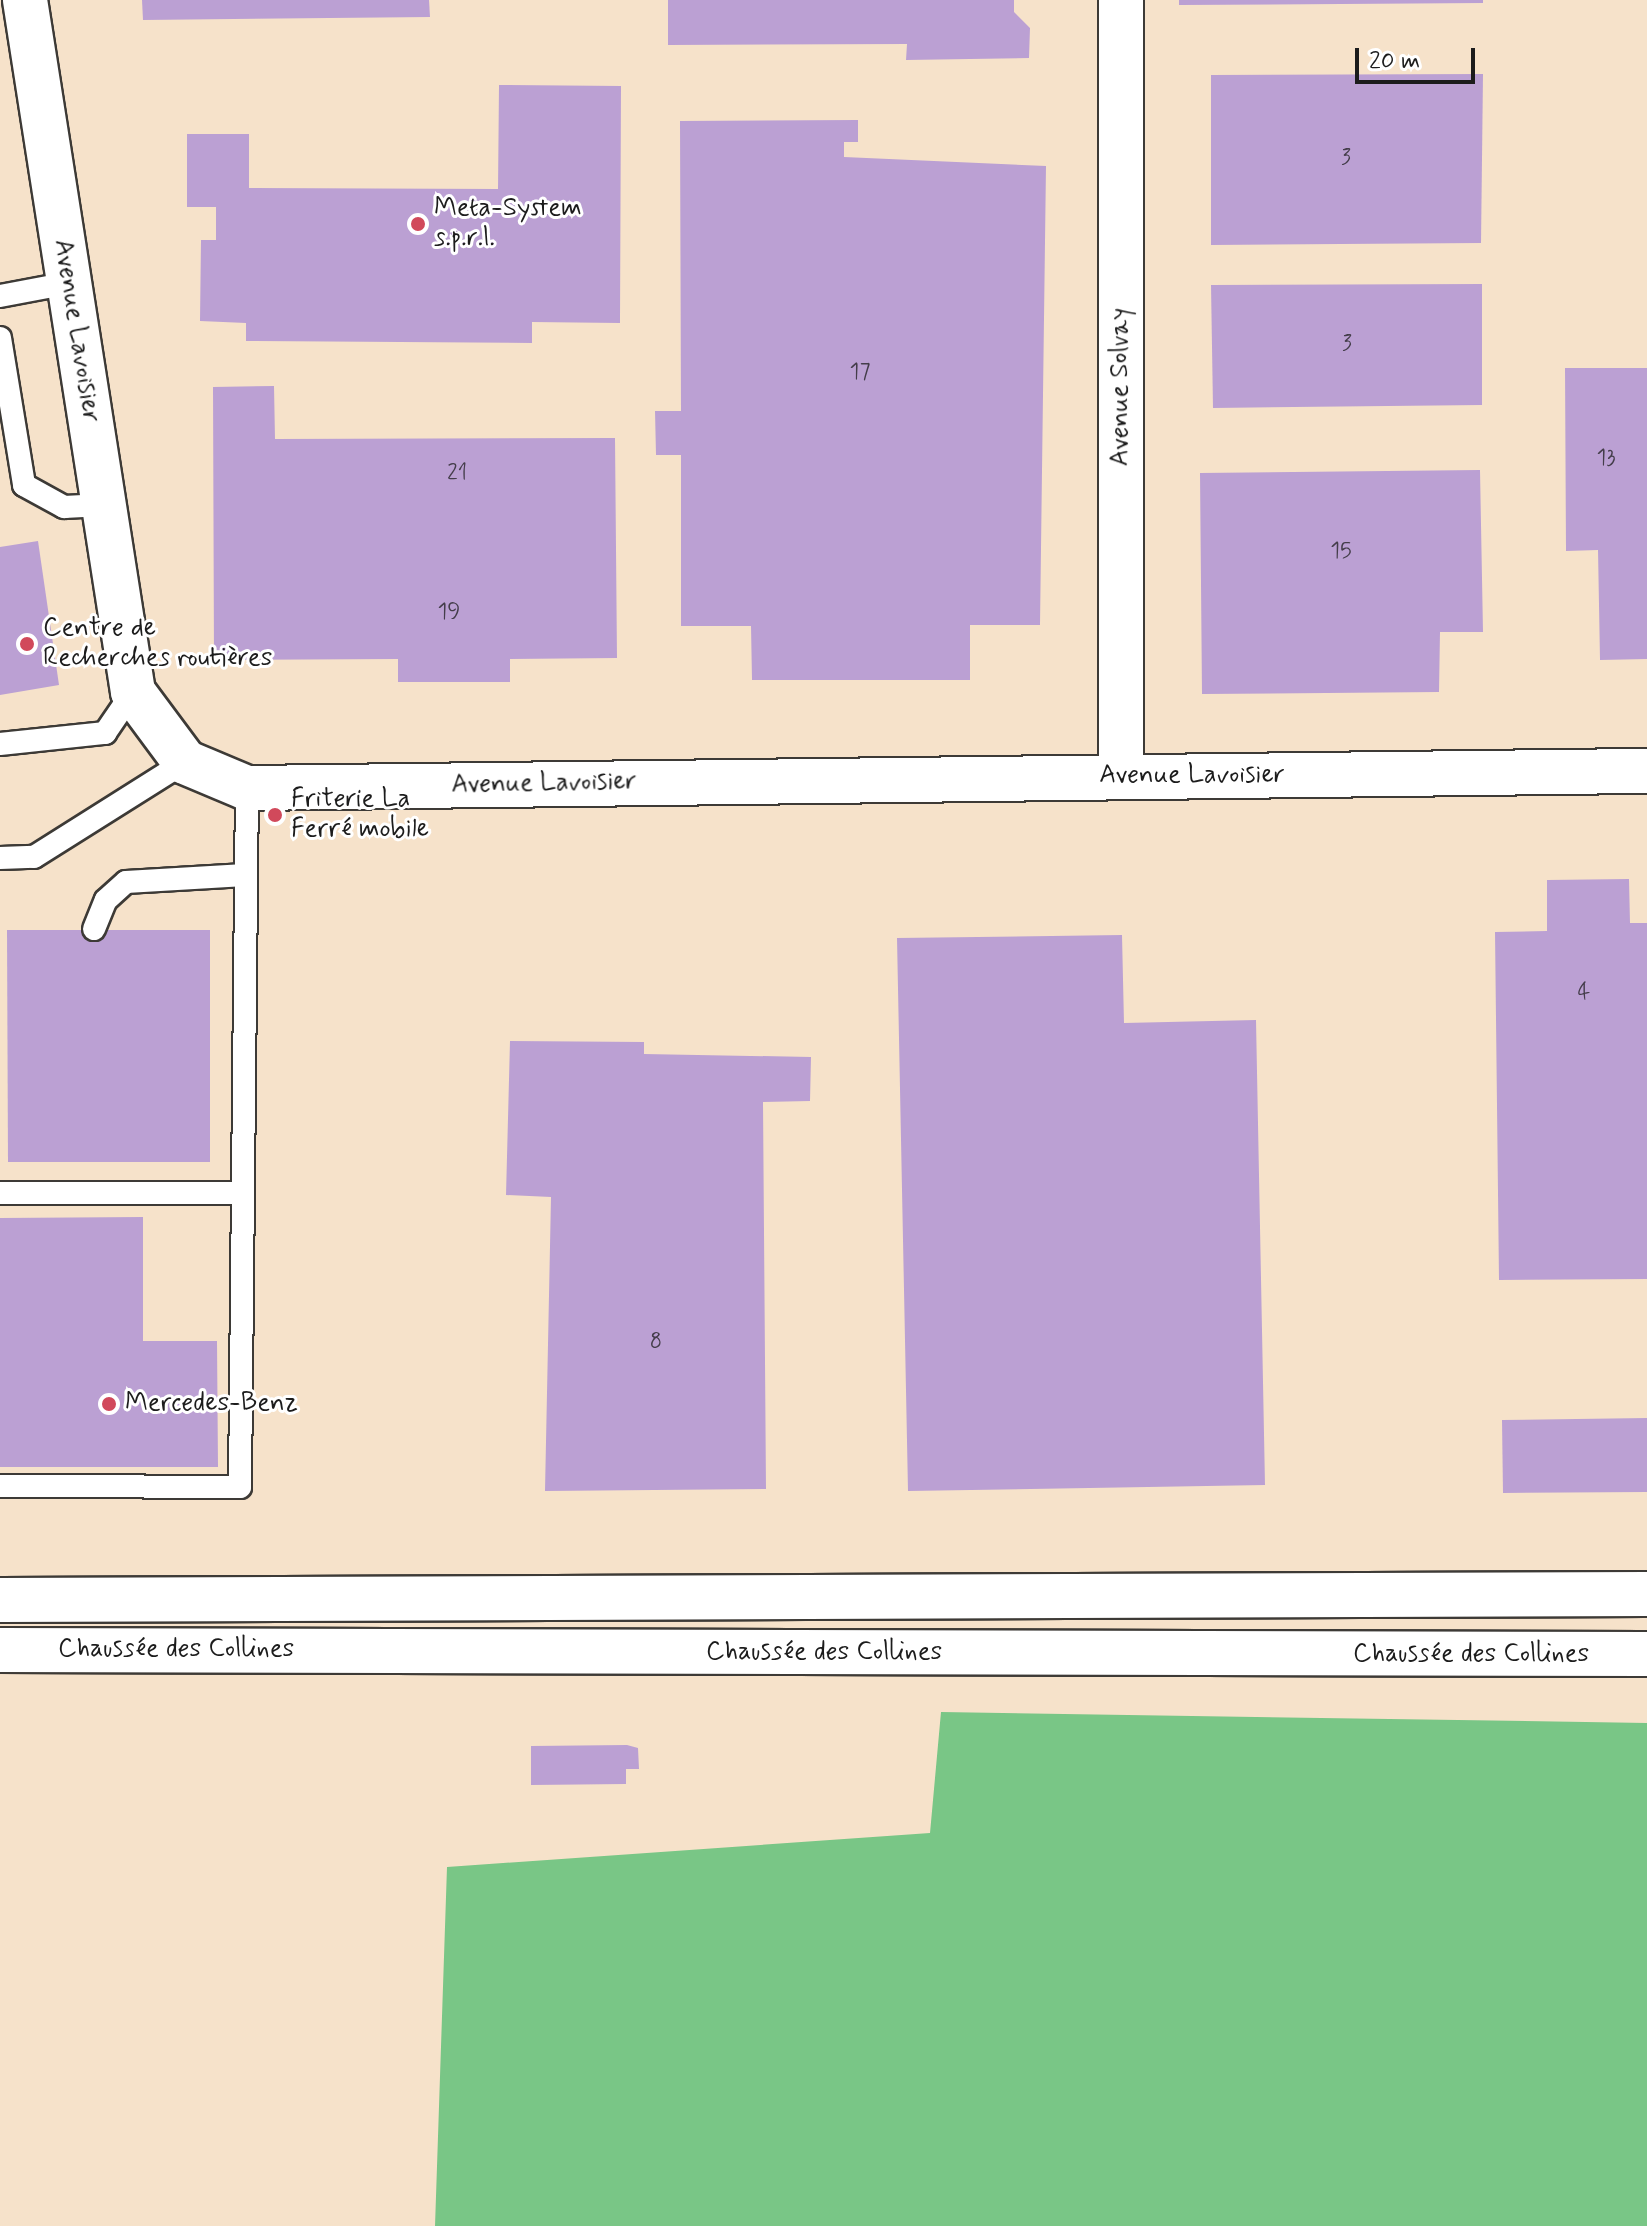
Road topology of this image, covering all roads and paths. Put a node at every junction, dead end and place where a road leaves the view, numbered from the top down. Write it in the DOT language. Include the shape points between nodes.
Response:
graph roads {
  1 [pos="25,0"];
  2 [pos="1121,0"];
  3 [pos="69,283"];
  4 [pos="0,296"];
  5 [pos="0,338"];
  6 [pos="103,505"];
  7 [pos="133,692"];
  8 [pos="0,744"];
  9 [pos="185,762"];
  10 [pos="1647,771"];
  11 [pos="1121,774"];
  12 [pos="247,788"];
  13 [pos="0,858"];
  14 [pos="245,875"];
  15 [pos="94,929"];
  16 [pos="0,1193"];
  17 [pos="239,1193"];
  18 [pos="0,1486"];
  19 [pos="1647,1594"];
  20 [pos="0,1600"];
  21 [pos="0,1650"];
  22 [pos="1647,1654"];
  1 -- 3 [label="main road, Avenue Lavoisier"];
  2 -- 11 [label="main road, Avenue Solvay"];
  3 -- 4 [label="lane"];
  3 -- 6 [label="main road, Avenue Lavoisier"];
  5 -- 6 [label="lane" via="24,485 64,507"];
  6 -- 7 [label="main road, Avenue Lavoisier"];
  7 -- 8 [label="lane" via="105,733"];
  7 -- 9 [label="main road, Avenue Lavoisier"];
  9 -- 12 [label="main road, Avenue Lavoisier"];
  9 -- 13 [label="lane" via="34,857"];
  10 -- 11 [label="main road, Avenue Lavoisier"];
  11 -- 12 [label="main road, Avenue Lavoisier"];
  12 -- 14 [label="lane"];
  14 -- 15 [label="lane" via="126,882 106,900"];
  14 -- 17 [label="lane" via="247,1169"];
  16 -- 17 [label="lane"];
  17 -- 18 [label="lane" via="240,1487"];
  19 -- 20 [label="main road, Chaussée des Collines"];
  21 -- 22 [label="main road, Chaussée des Collines"];
}
